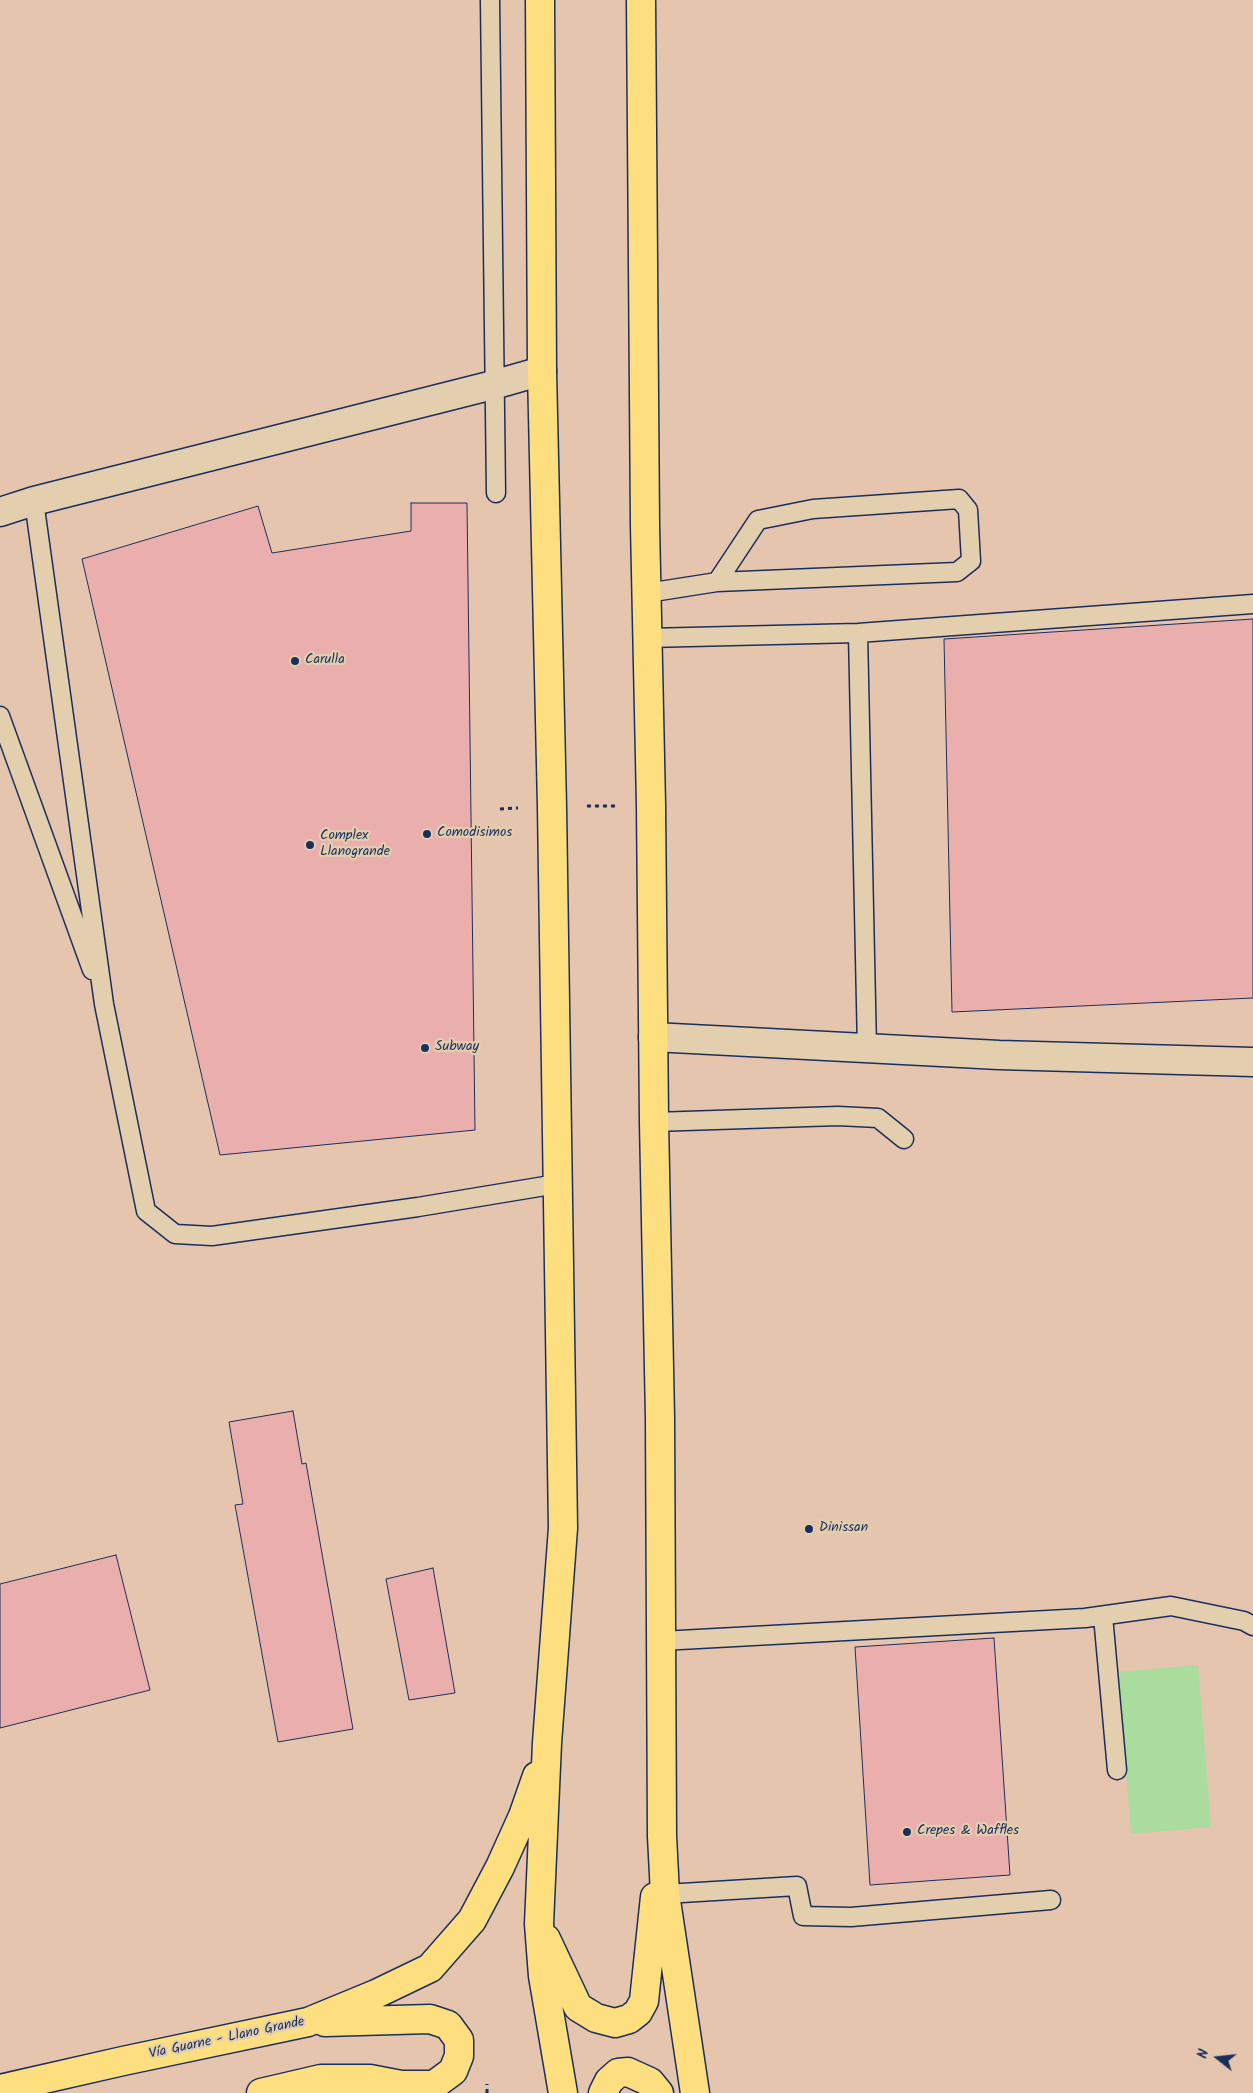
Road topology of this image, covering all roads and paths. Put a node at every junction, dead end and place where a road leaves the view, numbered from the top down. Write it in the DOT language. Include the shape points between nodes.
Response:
graph roads {
  1 [pos="490,0"];
  2 [pos="540,0"];
  3 [pos="641,0"];
  4 [pos="542,371"];
  5 [pos="493,385"];
  6 [pos="496,493"];
  7 [pos="34,501"];
  8 [pos="0,512"];
  9 [pos="717,582"];
  10 [pos="647,592"];
  11 [pos="1253,604"];
  12 [pos="858,633"];
  13 [pos="648,638"];
  14 [pos="0,716"];
  15 [pos="104,1004"];
  16 [pos="654,1037"];
  17 [pos="867,1048"];
  18 [pos="1253,1062"];
  19 [pos="654,1122"];
  20 [pos="904,1139"];
  21 [pos="558,1184"];
  22 [pos="1103,1616"];
  23 [pos="1253,1626"];
  24 [pos="661,1641"];
  25 [pos="547,1743"];
  26 [pos="1117,1770"];
  27 [pos="662,1836"];
  28 [pos="665,1894"];
  29 [pos="1051,1900"];
  30 [pos="539,1924"];
  31 [pos="308,2022"];
  32 [pos="0,2090"];
  33 [pos="261,2093"];
  34 [pos="563,2093"];
  35 [pos="603,2093"];
  36 [pos="659,2093"];
  37 [pos="695,2093"];
  1 -- 5 [label="lane"];
  2 -- 4 [label="main road"];
  3 -- 10 [label="main road"];
  4 -- 5 [label="street"];
  4 -- 21 [label="main road"];
  5 -- 6 [label="lane"];
  5 -- 7 [label="street"];
  7 -- 8 [label="street"];
  7 -- 15 [label="lane"];
  9 -- 9 [label="lane" via="758,520 813,509 959,499 968,510 971,561 957,572"];
  9 -- 10 [label="lane"];
  10 -- 13 [label="main road"];
  11 -- 12 [label="lane"];
  12 -- 13 [label="lane"];
  12 -- 17 [label="lane"];
  13 -- 16 [label="main road"];
  14 -- 15 [label="lane"];
  15 -- 21 [label="lane" via="146,1211 175,1234 212,1236"];
  16 -- 17 [label="street"];
  16 -- 19 [label="main road"];
  17 -- 18 [label="street"];
  19 -- 20 [label="lane" via="838,1116 878,1118"];
  19 -- 24 [label="main road"];
  21 -- 25 [label="main road" via="563,1528"];
  22 -- 23 [label="lane" via="1171,1606 1244,1621"];
  22 -- 24 [label="lane"];
  22 -- 26 [label="lane"];
  24 -- 27 [label="main road"];
  25 -- 30 [label="main road"];
  25 -- 31 [label="main road, Vía Guarne - Llano Grande" via="523,1816 472,1920 430,1968"];
  27 -- 28 [label="main road"];
  27 -- 30 [label="main road" via="644,2001 629,2019 615,2023 596,2018 578,2007"];
  28 -- 29 [label="lane" via="797,1886 804,1916"];
  28 -- 37 [label="main road"];
  30 -- 34 [label="main road" via="543,1976"];
  31 -- 32 [label="main road, Vía Guarne - Llano Grande"];
  31 -- 33 [label="main road" via="430,2019 448,2025 459,2040 459,2056 453,2071 434,2085 320,2078"];
  35 -- 36 [label="main road" via="618,2073 628,2072 650,2082"];
}
